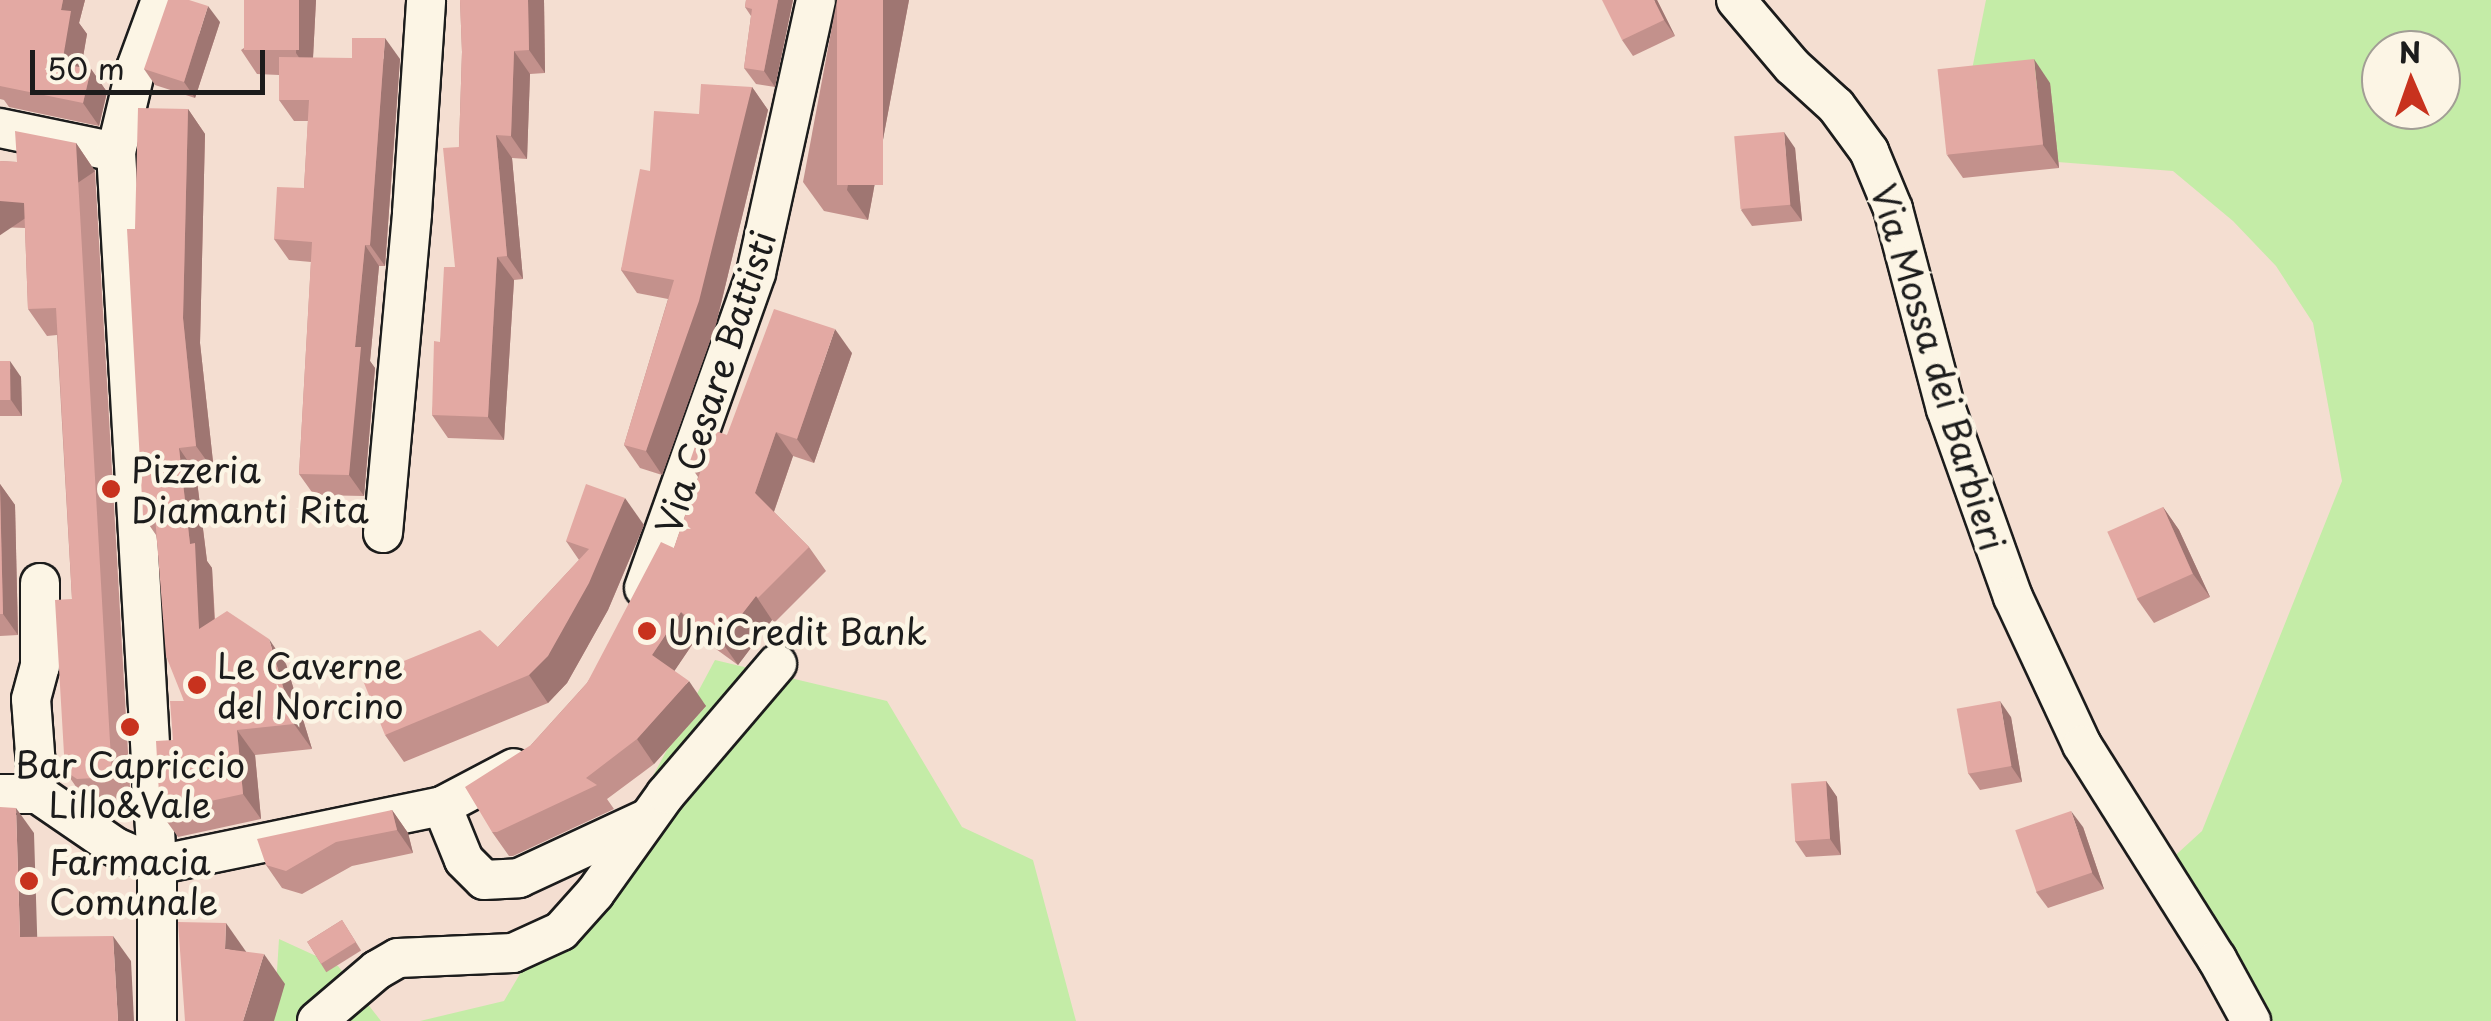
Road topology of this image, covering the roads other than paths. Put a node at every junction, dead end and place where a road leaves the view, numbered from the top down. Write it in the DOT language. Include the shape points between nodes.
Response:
graph roads {
  1 [pos="161,0"];
  2 [pos="426,0"];
  3 [pos="816,0"];
  4 [pos="1736,0"];
  5 [pos="0,128"];
  6 [pos="116,152"];
  7 [pos="383,533"];
  8 [pos="40,583"];
  9 [pos="628,620"];
  10 [pos="777,664"];
  11 [pos="15,700"];
  12 [pos="546,740"];
  13 [pos="0,794"];
  14 [pos="38,794"];
  15 [pos="442,806"];
  16 [pos="649,818"];
  17 [pos="157,865"];
  18 [pos="157,1021"];
  19 [pos="317,1021"];
  20 [pos="2251,1021"];
  1 -- 6 [label="street"];
  2 -- 7 [label="street"];
  3 -- 9 [label="street, Via Cesare Battisti" via="756,272"];
  4 -- 20 [label="street, Via Mossa dei Barbieri" via="1869,151 1894,209 1946,410 2013,597 2082,745"];
  5 -- 6 [label="street"];
  6 -- 17 [label="street"];
  8 -- 11 [label="street" via="40,666"];
  10 -- 16 [label="street"];
  11 -- 14 [label="street"];
  12 -- 15 [label="street" via="509,772"];
  13 -- 14 [label="street"];
  14 -- 17 [label="street" via="115,847"];
  15 -- 16 [label="street" via="464,860 484,880 519,878"];
  15 -- 17 [label="street"];
  16 -- 19 [label="street" via="579,913 550,938 513,953 398,958"];
  17 -- 18 [label="street"];
}
